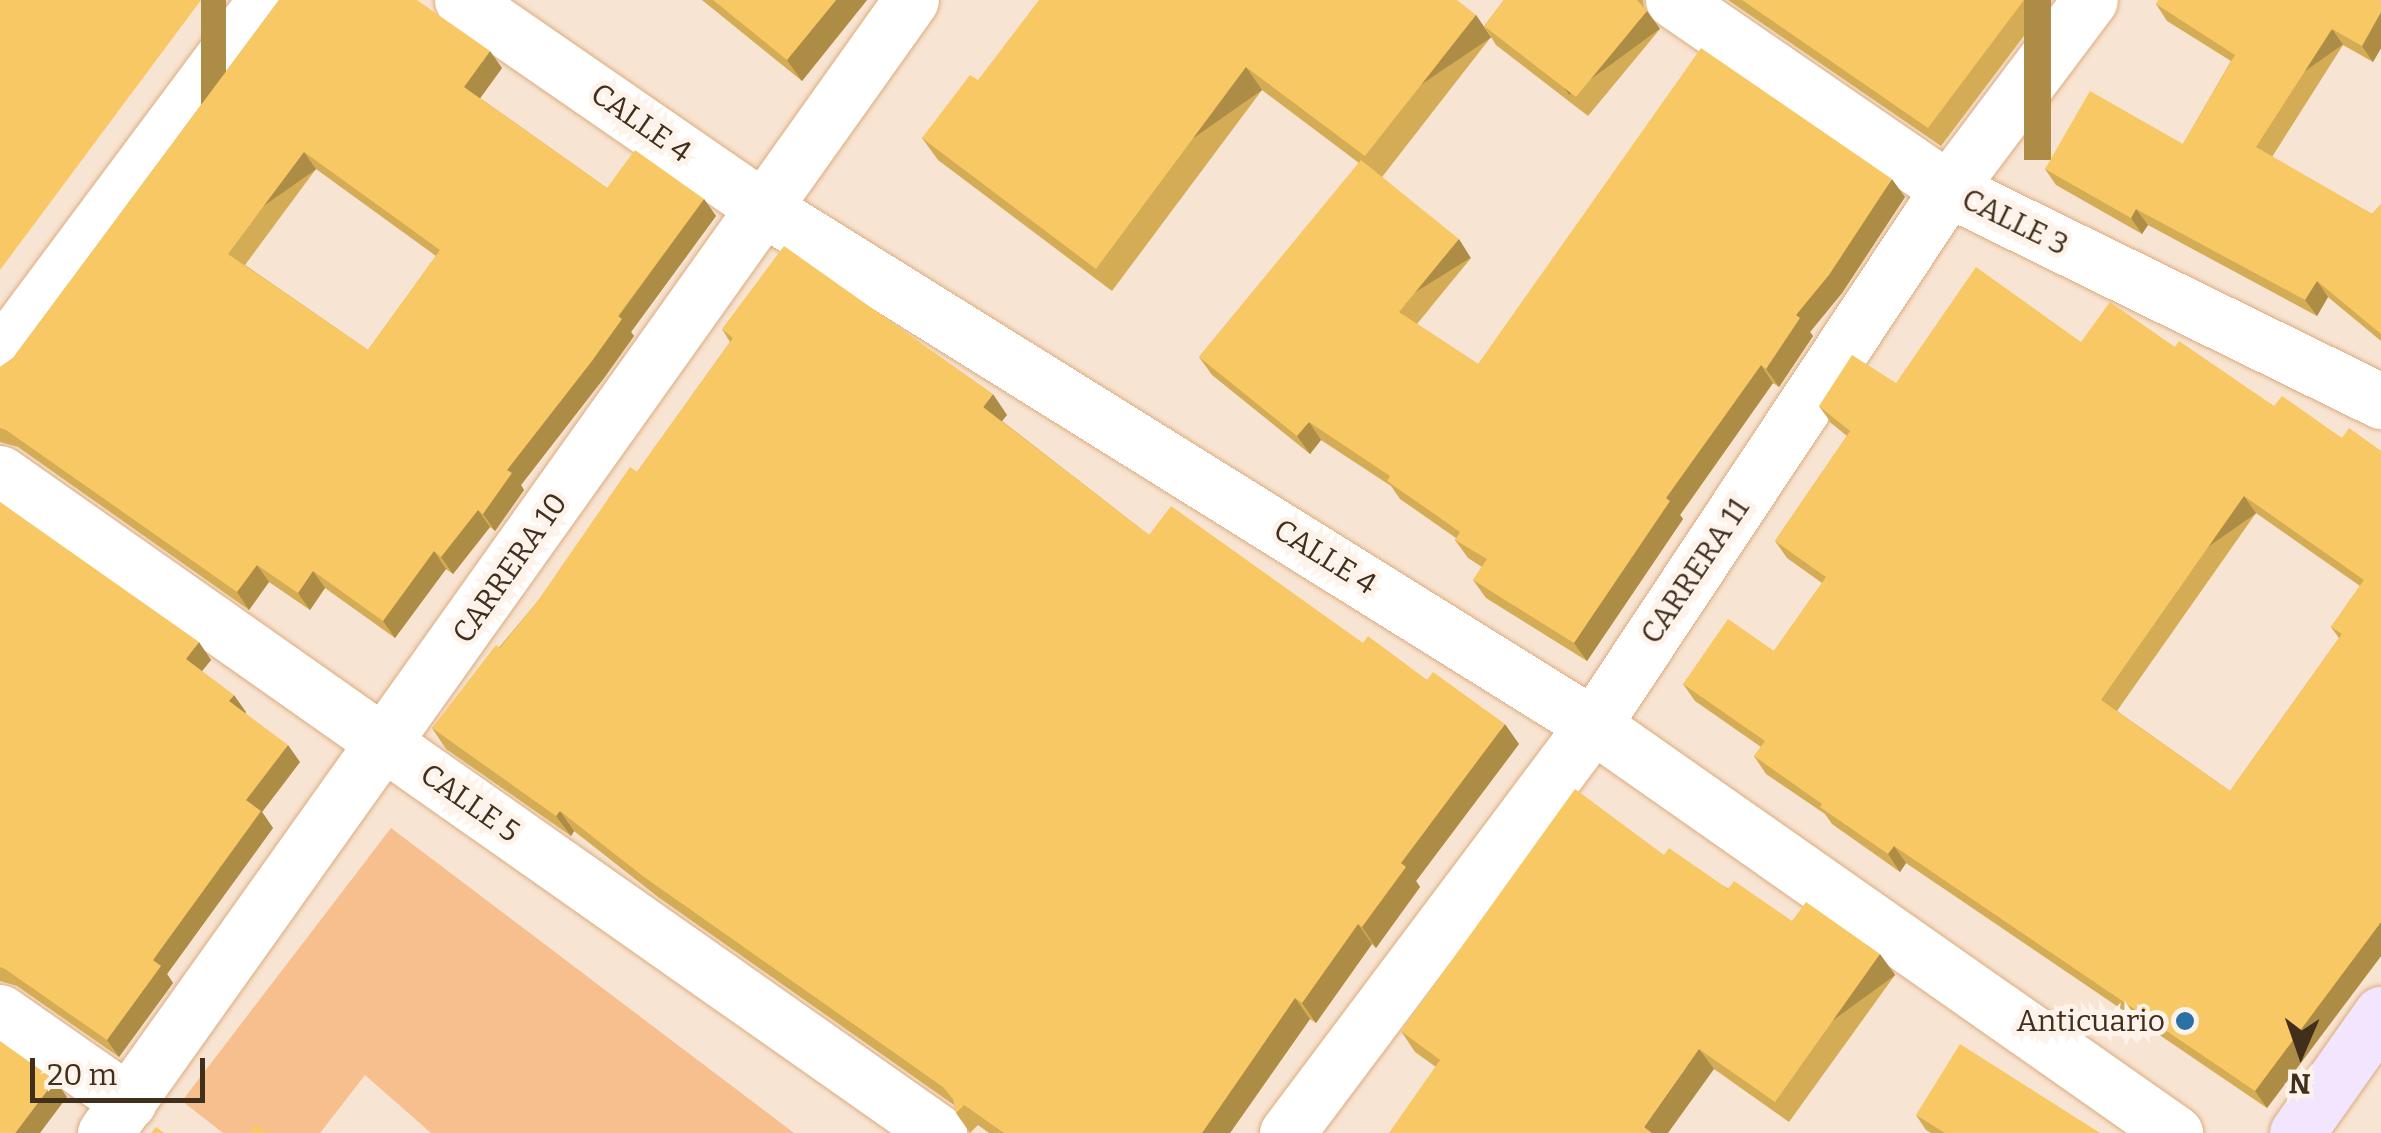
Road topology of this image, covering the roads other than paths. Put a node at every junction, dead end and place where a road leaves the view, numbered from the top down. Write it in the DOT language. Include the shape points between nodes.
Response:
graph roads {
  1 [pos="265,0"];
  2 [pos="462,0"];
  3 [pos="911,0"];
  4 [pos="1673,0"];
  5 [pos="2090,0"];
  6 [pos="1948,189"];
  7 [pos="766,209"];
  8 [pos="0,356"];
  9 [pos="2381,401"];
  10 [pos="0,473"];
  11 [pos="1593,725"];
  12 [pos="385,744"];
  13 [pos="0,1012"];
  14 [pos="2381,1014"];
  15 [pos="117,1118"];
  16 [pos="939,1133"];
  17 [pos="1287,1133"];
  18 [pos="2175,1133"];
  19 [pos="2297,1133"];
  1 -- 8 [label="street"];
  2 -- 7 [label="street, CALLE 4"];
  3 -- 7 [label="street, CARRERA 10"];
  4 -- 6 [label="street, CALLE 3"];
  5 -- 6 [label="street, CARRERA 11"];
  6 -- 9 [label="street, CALLE 3"];
  6 -- 11 [label="street, CARRERA 11"];
  7 -- 11 [label="street, CALLE 4"];
  7 -- 12 [label="street, CARRERA 10"];
  10 -- 12 [label="street, CALLE 5"];
  11 -- 17 [label="street, CARRERA 11"];
  11 -- 18 [label="street, CALLE 4"];
  12 -- 15 [label="street, CARRERA 10"];
  12 -- 16 [label="street, CALLE 5"];
  13 -- 15 [label="street"];
  14 -- 19 [label="street"];
}
